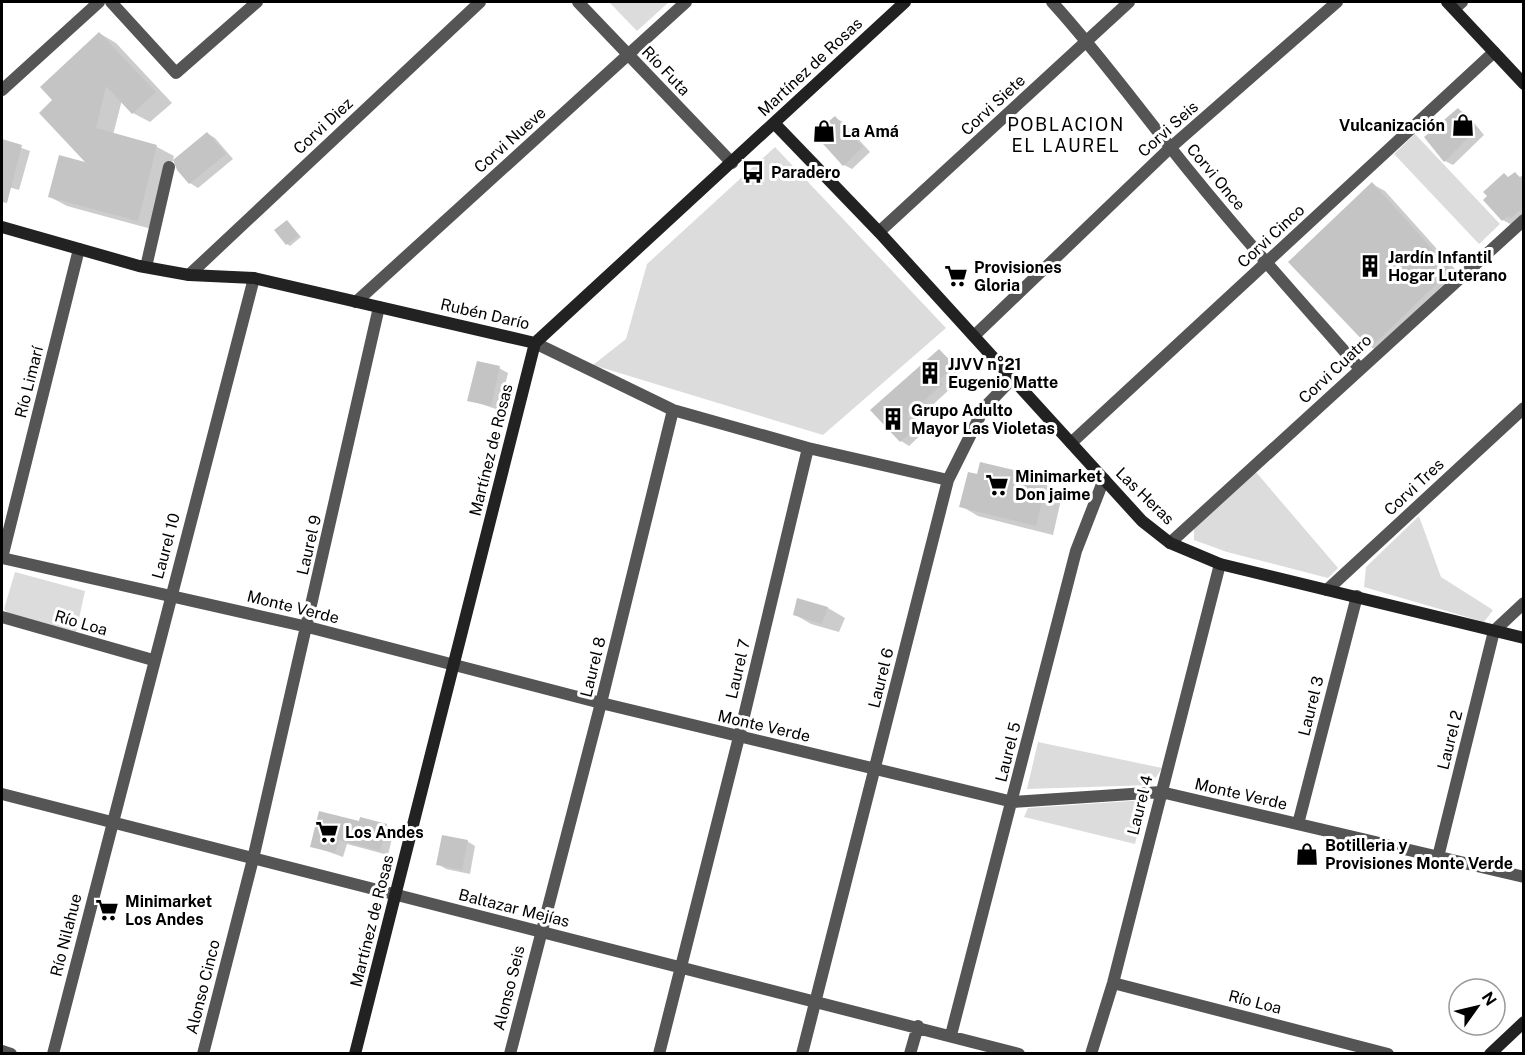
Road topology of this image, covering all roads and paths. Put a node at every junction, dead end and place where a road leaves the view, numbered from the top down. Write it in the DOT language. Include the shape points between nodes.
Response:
graph roads {
  1 [pos="99,2"];
  2 [pos="111,2"];
  3 [pos="257,2"];
  4 [pos="480,2"];
  5 [pos="578,2"];
  6 [pos="686,2"];
  7 [pos="905,2"];
  8 [pos="1052,2"];
  9 [pos="1129,2"];
  10 [pos="1336,2"];
  11 [pos="1454,4"];
  12 [pos="1087,40"];
  13 [pos="1494,52"];
  14 [pos="627,56"];
  15 [pos="1524,84"];
  16 [pos="2,90"];
  17 [pos="774,123"];
  18 [pos="1170,148"];
  19 [pos="732,163"];
  20 [pos="169,167"];
  21 [pos="1524,220"];
  22 [pos="2,228"];
  23 [pos="879,232"];
  24 [pos="79,249"];
  25 [pos="1266,263"];
  26 [pos="146,267"];
  27 [pos="189,275"];
  28 [pos="254,278"];
  29 [pos="356,302"];
  30 [pos="379,307"];
  31 [pos="974,336"];
  32 [pos="535,343"];
  33 [pos="1360,369"];
  34 [pos="1012,379"];
  35 [pos="1524,408"];
  36 [pos="673,410"];
  37 [pos="1071,443"];
  38 [pos="808,448"];
  39 [pos="1104,479"];
  40 [pos="948,480"];
  41 [pos="1170,543"];
  42 [pos="2,558"];
  43 [pos="1220,564"];
  44 [pos="1327,590"];
  45 [pos="170,594"];
  46 [pos="1357,596"];
  47 [pos="1524,603"];
  48 [pos="2,617"];
  49 [pos="308,627"];
  50 [pos="1494,631"];
  51 [pos="1524,638"];
  52 [pos="153,660"];
  53 [pos="454,665"];
  54 [pos="602,703"];
  55 [pos="740,737"];
  56 [pos="875,768"];
  57 [pos="1161,792"];
  58 [pos="2,794"];
  59 [pos="1013,801"];
  60 [pos="111,824"];
  61 [pos="1298,824"];
  62 [pos="1438,857"];
  63 [pos="253,859"];
  64 [pos="1524,877"];
  65 [pos="396,894"];
  66 [pos="541,932"];
  67 [pos="681,966"];
  68 [pos="1113,983"];
  69 [pos="815,1001"];
  70 [pos="1524,1022"];
  71 [pos="918,1026"];
  72 [pos="951,1035"];
  73 [pos="2,1051"];
  74 [pos="11,1053"];
  75 [pos="53,1053"];
  76 [pos="203,1053"];
  77 [pos="355,1053"];
  78 [pos="510,1053"];
  79 [pos="659,1053"];
  80 [pos="802,1053"];
  81 [pos="910,1053"];
  82 [pos="1011,1053"];
  83 [pos="1091,1053"];
  84 [pos="1388,1053"];
  85 [pos="1490,1053"];
  1 -- 16 [label="street"];
  2 -- 3 [label="street" via="176,73"];
  4 -- 27 [label="street, Corvi Diez"];
  5 -- 14 [label="street, Río Futa"];
  6 -- 14 [label="street, Corvi Nueve"];
  7 -- 17 [label="street, Martínez de Rosas"];
  8 -- 12 [label="street, Corvi Once"];
  9 -- 12 [label="street, Corvi Siete"];
  10 -- 18 [label="street, Corvi Seis"];
  11 -- 13 [label="street"];
  12 -- 18 [label="street, Corvi Once"];
  12 -- 23 [label="street, Corvi Siete"];
  13 -- 15 [label="street"];
  13 -- 25 [label="street, Corvi Cinco"];
  14 -- 19 [label="street, Río Futa"];
  14 -- 29 [label="street, Corvi Nueve"];
  17 -- 19 [label="street, Martínez de Rosas"];
  17 -- 23 [label="street, Las Heras"];
  18 -- 25 [label="street, Corvi Once"];
  18 -- 31 [label="street, Corvi Seis"];
  19 -- 32 [label="street, Martínez de Rosas"];
  20 -- 26 [label="street"];
  21 -- 33 [label="street, Corvi Cuatro"];
  22 -- 24 [label="street, Rubén Darío"];
  23 -- 31 [label="street, Las Heras"];
  24 -- 26 [label="street, Rubén Darío"];
  24 -- 42 [label="street, Río Limarí"];
  25 -- 33 [label="street, Corvi Once"];
  25 -- 37 [label="street, Corvi Cinco"];
  26 -- 27 [label="street, Rubén Darío"];
  27 -- 28 [label="street, Rubén Darío"];
  28 -- 29 [label="street, Rubén Darío"];
  28 -- 45 [label="street, Laurel 10"];
  29 -- 30 [label="street, Rubén Darío"];
  30 -- 32 [label="street, Rubén Darío"];
  30 -- 49 [label="street, Laurel 9"];
  31 -- 34 [label="street, Las Heras"];
  32 -- 36 [label="street, Rubén Darío"];
  32 -- 53 [label="street, Martínez de Rosas"];
  33 -- 41 [label="street, Corvi Cuatro"];
  34 -- 37 [label="street, Las Heras"];
  34 -- 40 [label="street, Laurel 6" via="984,408"];
  35 -- 44 [label="street, Corvi Tres"];
  36 -- 38 [label="street, Rubén Darío"];
  36 -- 54 [label="street, Laurel 8"];
  37 -- 39 [label="street, Las Heras"];
  38 -- 40 [label="street, Rubén Darío"];
  38 -- 55 [label="street, Laurel 7"];
  39 -- 41 [label="street, Las Heras" via="1142,521"];
  39 -- 59 [label="street, Laurel 5" via="1076,551"];
  40 -- 56 [label="street, Laurel 6"];
  41 -- 43 [label="street, Las Heras"];
  42 -- 45 [label="street, Monte Verde"];
  43 -- 44 [label="street, Las Heras"];
  43 -- 57 [label="street, Laurel 4"];
  44 -- 46 [label="street, Las Heras"];
  45 -- 49 [label="street, Monte Verde"];
  45 -- 52 [label="street, Laurel 10"];
  46 -- 50 [label="street, Las Heras"];
  46 -- 61 [label="street, Laurel 3"];
  47 -- 50 [label="street"];
  48 -- 52 [label="street, Río Loa"];
  49 -- 53 [label="street, Monte Verde"];
  49 -- 63 [label="street, Laurel 9"];
  50 -- 51 [label="street, Las Heras"];
  50 -- 62 [label="street, Laurel 2"];
  52 -- 60 [label="street, Laurel 10"];
  53 -- 54 [label="street, Monte Verde"];
  53 -- 65 [label="street, Martínez de Rosas"];
  54 -- 55 [label="street, Monte Verde"];
  54 -- 66 [label="street, Laurel 8"];
  55 -- 56 [label="street, Monte Verde"];
  55 -- 67 [label="street, Laurel 7"];
  56 -- 59 [label="street, Monte Verde"];
  56 -- 69 [label="street, Laurel 6"];
  57 -- 59 [label="street, Monte Verde"];
  57 -- 61 [label="street, Monte Verde"];
  57 -- 68 [label="street, Laurel 4"];
  58 -- 60 [label="street, Baltazar Mejías"];
  59 -- 72 [label="street, Laurel 5"];
  60 -- 63 [label="street, Baltazar Mejías"];
  60 -- 75 [label="street, Río Nilahue"];
  61 -- 62 [label="street, Monte Verde"];
  62 -- 64 [label="street, Monte Verde"];
  63 -- 65 [label="street, Baltazar Mejías"];
  63 -- 76 [label="street, Alonso Cinco"];
  65 -- 66 [label="street, Baltazar Mejías"];
  65 -- 77 [label="street, Martínez de Rosas"];
  66 -- 67 [label="street, Baltazar Mejías"];
  66 -- 78 [label="street, Alonso Seis"];
  67 -- 69 [label="street, Baltazar Mejías"];
  67 -- 79 [label="street, Laurel 7"];
  68 -- 83 [label="street, Laurel 4"];
  68 -- 84 [label="street, Río Loa"];
  69 -- 71 [label="street, Baltazar Mejías"];
  69 -- 80 [label="street, Laurel 6"];
  70 -- 85 [label="street"];
  71 -- 72 [label="street, Baltazar Mejías"];
  71 -- 81 [label="street"];
  72 -- 82 [label="street, Baltazar Mejías"];
  73 -- 74 [label="street"];
}
